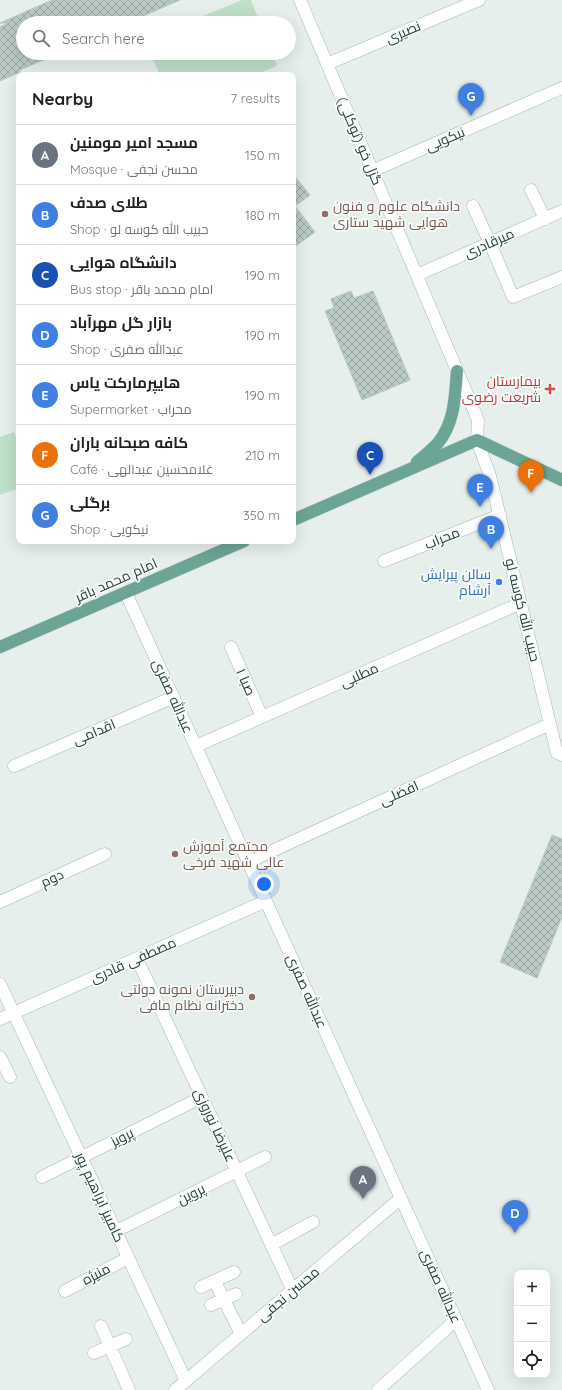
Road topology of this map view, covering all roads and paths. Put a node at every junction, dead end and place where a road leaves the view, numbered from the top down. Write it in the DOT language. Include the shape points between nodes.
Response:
graph roads {
  1 [pos="300,0"];
  2 [pos="479,0"];
  3 [pos="327,64"];
  4 [pos="562,88"];
  5 [pos="372,171"];
  6 [pos="531,190"];
  7 [pos="473,206"];
  8 [pos="562,211"];
  9 [pos="545,218"];
  10 [pos="490,243"];
  11 [pos="416,275"];
  12 [pos="562,276"];
  13 [pos="457,371"];
  14 [pos="478,440"];
  15 [pos="409,469"];
  16 [pos="562,480"];
  17 [pos="500,515"];
  18 [pos="296,519"];
  19 [pos="237,544"];
  20 [pos="384,561"];
  21 [pos="126,592"];
  22 [pos="521,603"];
  23 [pos="0,647"];
  24 [pos="231,647"];
  25 [pos="174,698"];
  26 [pos="262,717"];
  27 [pos="550,724"];
  28 [pos="196,746"];
  29 [pos="562,755"];
  30 [pos="14,766"];
  31 [pos="105,854"];
  32 [pos="248,862"];
  33 [pos="266,901"];
  34 [pos="0,902"];
  35 [pos="137,959"];
  36 [pos="0,984"];
  37 [pos="14,1013"];
  38 [pos="0,1019"];
  39 [pos="0,1057"];
  40 [pos="10,1077"];
  41 [pos="202,1097"];
  42 [pos="81,1157"];
  43 [pos="265,1157"];
  44 [pos="237,1171"];
  45 [pos="42,1177"];
  46 [pos="401,1198"];
  47 [pos="313,1222"];
  48 [pos="116,1231"];
  49 [pos="271,1245"];
  50 [pos="128,1258"];
  51 [pos="234,1272"];
  52 [pos="215,1282"];
  53 [pos="201,1287"];
  54 [pos="293,1290"];
  55 [pos="65,1291"];
  56 [pos="236,1294"];
  57 [pos="224,1300"];
  58 [pos="211,1306"];
  59 [pos="456,1320"];
  60 [pos="101,1326"];
  61 [pos="241,1334"];
  62 [pos="126,1339"];
  63 [pos="110,1346"];
  64 [pos="94,1353"];
  65 [pos="186,1381"];
  66 [pos="129,1390"];
  67 [pos="175,1390"];
  68 [pos="378,1390"];
  69 [pos="488,1390"];
  1 -- 3 [label="street, گزل خو (توکلی)"];
  2 -- 3 [label="street, نصیری"];
  3 -- 5 [label="street, گزل خو (توکلی)"];
  4 -- 5 [label="street, نیکویی"];
  5 -- 11 [label="street, گزل خو (توکلی)"];
  6 -- 9 [label="street"];
  7 -- 10 [label="street"];
  8 -- 9 [label="street, میرقادری"];
  9 -- 10 [label="street, میرقادری"];
  10 -- 11 [label="street, میرقادری"];
  10 -- 12 [label="street" via="513,297"];
  11 -- 13 [label="street, گزل خو (توکلی)"];
  13 -- 14 [label="street, گزل خو (توکلی)" via="478,420"];
  13 -- 15 [label="main road" via="455,406 449,424 438,443"];
  14 -- 15 [label="main road"];
  14 -- 16 [label="main road"];
  14 -- 17 [label="street, حبیب الله کوسه لو"];
  15 -- 18 [label="main road"];
  17 -- 20 [label="street, محراب"];
  17 -- 22 [label="street, حبیب الله کوسه لو"];
  19 -- 21 [label="main road, امام محمد باقر"];
  21 -- 23 [label="main road, امام محمد باقر"];
  21 -- 25 [label="street, عبدالله صفری"];
  22 -- 26 [label="street, مطلبی"];
  22 -- 27 [label="street, حبیب الله کوسه لو"];
  24 -- 26 [label="street, صبا ۱"];
  25 -- 28 [label="street, عبدالله صفری"];
  25 -- 30 [label="street, اقدامی"];
  26 -- 28 [label="street, مطلبی"];
  27 -- 29 [label="street, حبیب الله کوسه لو" via="558,753"];
  27 -- 32 [label="street, افضلی"];
  28 -- 32 [label="street, عبدالله صفری"];
  31 -- 34 [label="street, دوم"];
  32 -- 33 [label="street, عبدالله صفری"];
  33 -- 35 [label="street, مصطفی قادری"];
  33 -- 46 [label="street, عبدالله صفری"];
  35 -- 37 [label="street, مصطفی قادری"];
  35 -- 41 [label="street, علیرضا نوروزی"];
  36 -- 37 [label="street, کامبیز ابراهیم پور"];
  37 -- 38 [label="street, مصطفی قادری"];
  37 -- 42 [label="street, کامبیز ابراهیم پور"];
  39 -- 40 [label="street"];
  41 -- 42 [label="street, پرویز"];
  41 -- 44 [label="street, علیرضا نوروزی"];
  42 -- 45 [label="street, پرویز"];
  42 -- 48 [label="street, کامبیز ابراهیم پور"];
  43 -- 44 [label="street, پروین"];
  44 -- 48 [label="street, پروین"];
  44 -- 49 [label="street, علیرضا نوروزی"];
  46 -- 54 [label="street, محسن نجفی"];
  46 -- 59 [label="street, عبدالله صفری"];
  47 -- 49 [label="street"];
  48 -- 50 [label="street, کامبیز ابراهیم پور"];
  49 -- 54 [label="street, علیرضا نوروزی"];
  50 -- 55 [label="street, منیژه"];
  50 -- 65 [label="street, کامبیز ابراهیم پور"];
  51 -- 52 [label="street"];
  52 -- 53 [label="street"];
  52 -- 57 [label="street"];
  54 -- 61 [label="street, محسن نجفی"];
  56 -- 57 [label="street"];
  57 -- 58 [label="street"];
  57 -- 61 [label="street"];
  59 -- 68 [label="street"];
  59 -- 69 [label="street, عبدالله صفری"];
  60 -- 63 [label="street"];
  61 -- 65 [label="street, محسن نجفی"];
  62 -- 63 [label="street"];
  63 -- 64 [label="street"];
  63 -- 66 [label="street"];
  65 -- 67 [label="street, محسن نجفی"];
}
